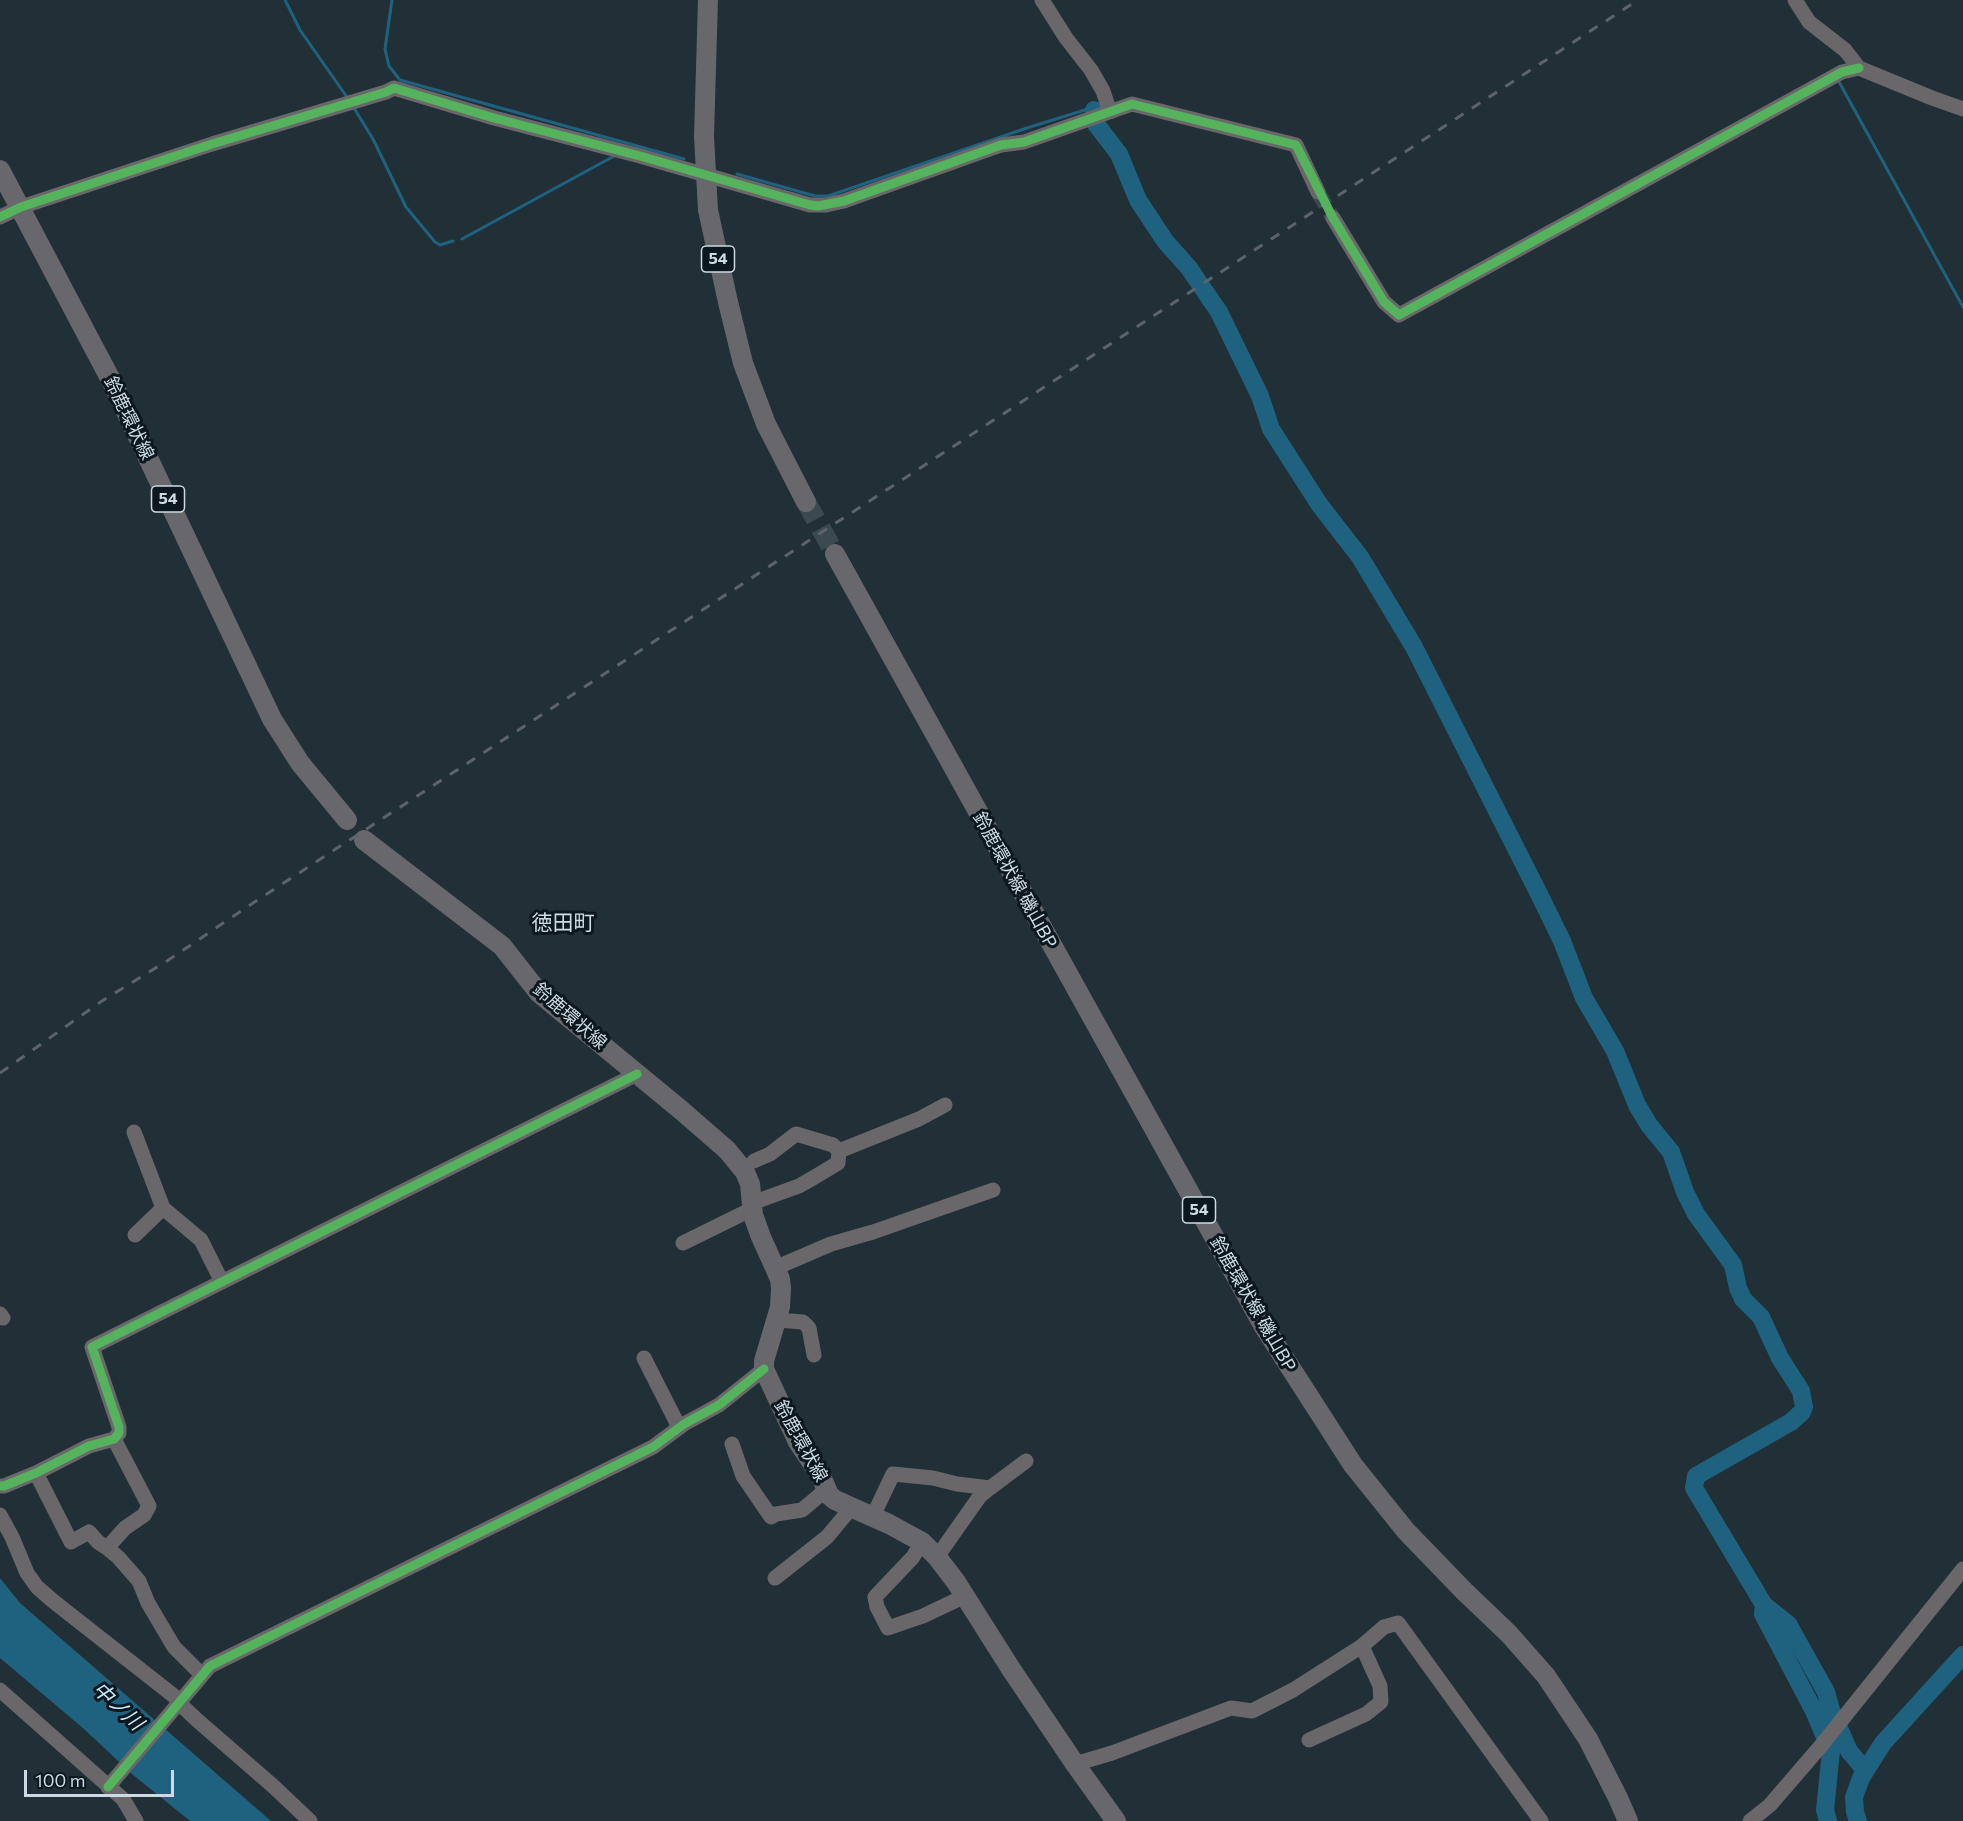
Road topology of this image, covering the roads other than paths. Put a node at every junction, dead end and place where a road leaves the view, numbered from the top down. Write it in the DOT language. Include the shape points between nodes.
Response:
graph roads {
  1 [pos="708,0"];
  2 [pos="1042,0"];
  3 [pos="1797,1"];
  4 [pos="1859,68"];
  5 [pos="1963,110"];
  6 [pos="1109,113"];
  7 [pos="0,170"];
  8 [pos="706,175"];
  9 [pos="1318,192"];
  10 [pos="21,207"];
  11 [pos="0,217"];
  12 [pos="1333,218"];
  13 [pos="806,502"];
  14 [pos="835,554"];
  15 [pos="348,820"];
  16 [pos="364,840"];
  17 [pos="637,1074"];
  18 [pos="945,1105"];
  19 [pos="134,1132"];
  20 [pos="839,1151"];
  21 [pos="754,1161"];
  22 [pos="993,1190"];
  23 [pos="752,1206"];
  24 [pos="163,1208"];
  25 [pos="135,1235"];
  26 [pos="683,1243"];
  27 [pos="776,1269"];
  28 [pos="222,1282"];
  29 [pos="777,1320"];
  30 [pos="814,1355"];
  31 [pos="644,1358"];
  32 [pos="764,1369"];
  33 [pos="679,1427"];
  34 [pos="114,1439"];
  35 [pos="732,1444"];
  36 [pos="1026,1461"];
  37 [pos="36,1473"];
  38 [pos="0,1486"];
  39 [pos="990,1488"];
  40 [pos="827,1489"];
  41 [pos="852,1507"];
  42 [pos="0,1515"];
  43 [pos="873,1516"];
  44 [pos="922,1542"];
  45 [pos="107,1548"];
  46 [pos="937,1557"];
  47 [pos="1963,1569"];
  48 [pos="775,1578"];
  49 [pos="965,1596"];
  50 [pos="1362,1646"];
  51 [pos="202,1675"];
  52 [pos="0,1690"];
  53 [pos="178,1705"];
  54 [pos="1309,1740"];
  55 [pos="1075,1764"];
  56 [pos="108,1787"];
  57 [pos="136,1821"];
  58 [pos="310,1821"];
  59 [pos="1116,1821"];
  60 [pos="1541,1821"];
  61 [pos="1628,1821"];
  62 [pos="1750,1821"];
  1 -- 8 [label="main road, 54"];
  2 -- 6 [label="street" via="1091,70"];
  3 -- 4 [label="street" via="1809,22 1845,50"];
  4 -- 5 [label="street"];
  4 -- 12 [label="street" via="1832,77 1399,315 1384,302"];
  6 -- 8 [label="street" via="1024,142 1000,145 834,204 810,205"];
  6 -- 9 [label="street" via="1132,104 1296,145"];
  7 -- 10 [label="main road, 鈴鹿環状線 / 54"];
  8 -- 10 [label="street" via="394,88"];
  8 -- 13 [label="main road, 54" via="708,210 743,363 766,424"];
  10 -- 11 [label="street"];
  10 -- 15 [label="main road, 鈴鹿環状線 / 54" via="112,382 272,719 300,763"];
  14 -- 61 [label="main road, 鈴鹿環状線 磯山BP / 54" via="1263,1325 1353,1465 1406,1531 1546,1676 1588,1739"];
  16 -- 17 [label="main road, 鈴鹿環状線" via="502,946 539,993"];
  17 -- 23 [label="main road, 鈴鹿環状線" via="727,1150 745,1172"];
  17 -- 28 [label="street"];
  18 -- 20 [label="street"];
  19 -- 24 [label="street"];
  20 -- 21 [label="street" via="833,1145 796,1134"];
  20 -- 23 [label="street" via="838,1162 813,1178"];
  22 -- 27 [label="street" via="838,1242"];
  23 -- 26 [label="street"];
  23 -- 27 [label="main road, 鈴鹿環状線"];
  24 -- 25 [label="street"];
  24 -- 28 [label="street" via="201,1240"];
  27 -- 29 [label="main road, 鈴鹿環状線" via="782,1288"];
  28 -- 34 [label="street" via="92,1347 119,1427"];
  29 -- 30 [label="street" via="803,1322 810,1328"];
  29 -- 32 [label="main road, 鈴鹿環状線"];
  31 -- 33 [label="street"];
  32 -- 33 [label="street" via="719,1405"];
  32 -- 40 [label="main road, 鈴鹿環状線" via="798,1442"];
  33 -- 51 [label="street" via="653,1447 210,1666"];
  34 -- 37 [label="street" via="89,1446"];
  34 -- 45 [label="street" via="149,1506"];
  35 -- 40 [label="street" via="743,1476 771,1517 802,1510"];
  36 -- 39 [label="street"];
  37 -- 38 [label="street"];
  37 -- 45 [label="street" via="71,1542 89,1532"];
  39 -- 43 [label="street" via="893,1474"];
  39 -- 46 [label="street" via="980,1496"];
  40 -- 41 [label="main road, 鈴鹿環状線" via="835,1500"];
  41 -- 43 [label="main road, 鈴鹿環状線"];
  41 -- 48 [label="street" via="827,1537"];
  42 -- 53 [label="street" via="37,1587 174,1696"];
  43 -- 44 [label="main road, 鈴鹿環状線"];
  44 -- 46 [label="main road, 鈴鹿環状線"];
  44 -- 49 [label="street" via="913,1557 874,1597 888,1628"];
  45 -- 51 [label="street" via="139,1581 174,1647"];
  46 -- 49 [label="main road, 鈴鹿環状線"];
  47 -- 62 [label="street" via="1820,1747 1770,1805"];
  49 -- 55 [label="main road, 鈴鹿環状線"];
  50 -- 54 [label="street" via="1380,1686 1381,1702 1366,1714"];
  50 -- 55 [label="street" via="1252,1711 1232,1708"];
  50 -- 60 [label="street" via="1384,1628 1398,1623"];
  51 -- 53 [label="street"];
  52 -- 56 [label="street"];
  53 -- 56 [label="street"];
  53 -- 58 [label="street"];
  55 -- 59 [label="main road, 鈴鹿環状線"];
  56 -- 57 [label="street" via="123,1799"];
}
